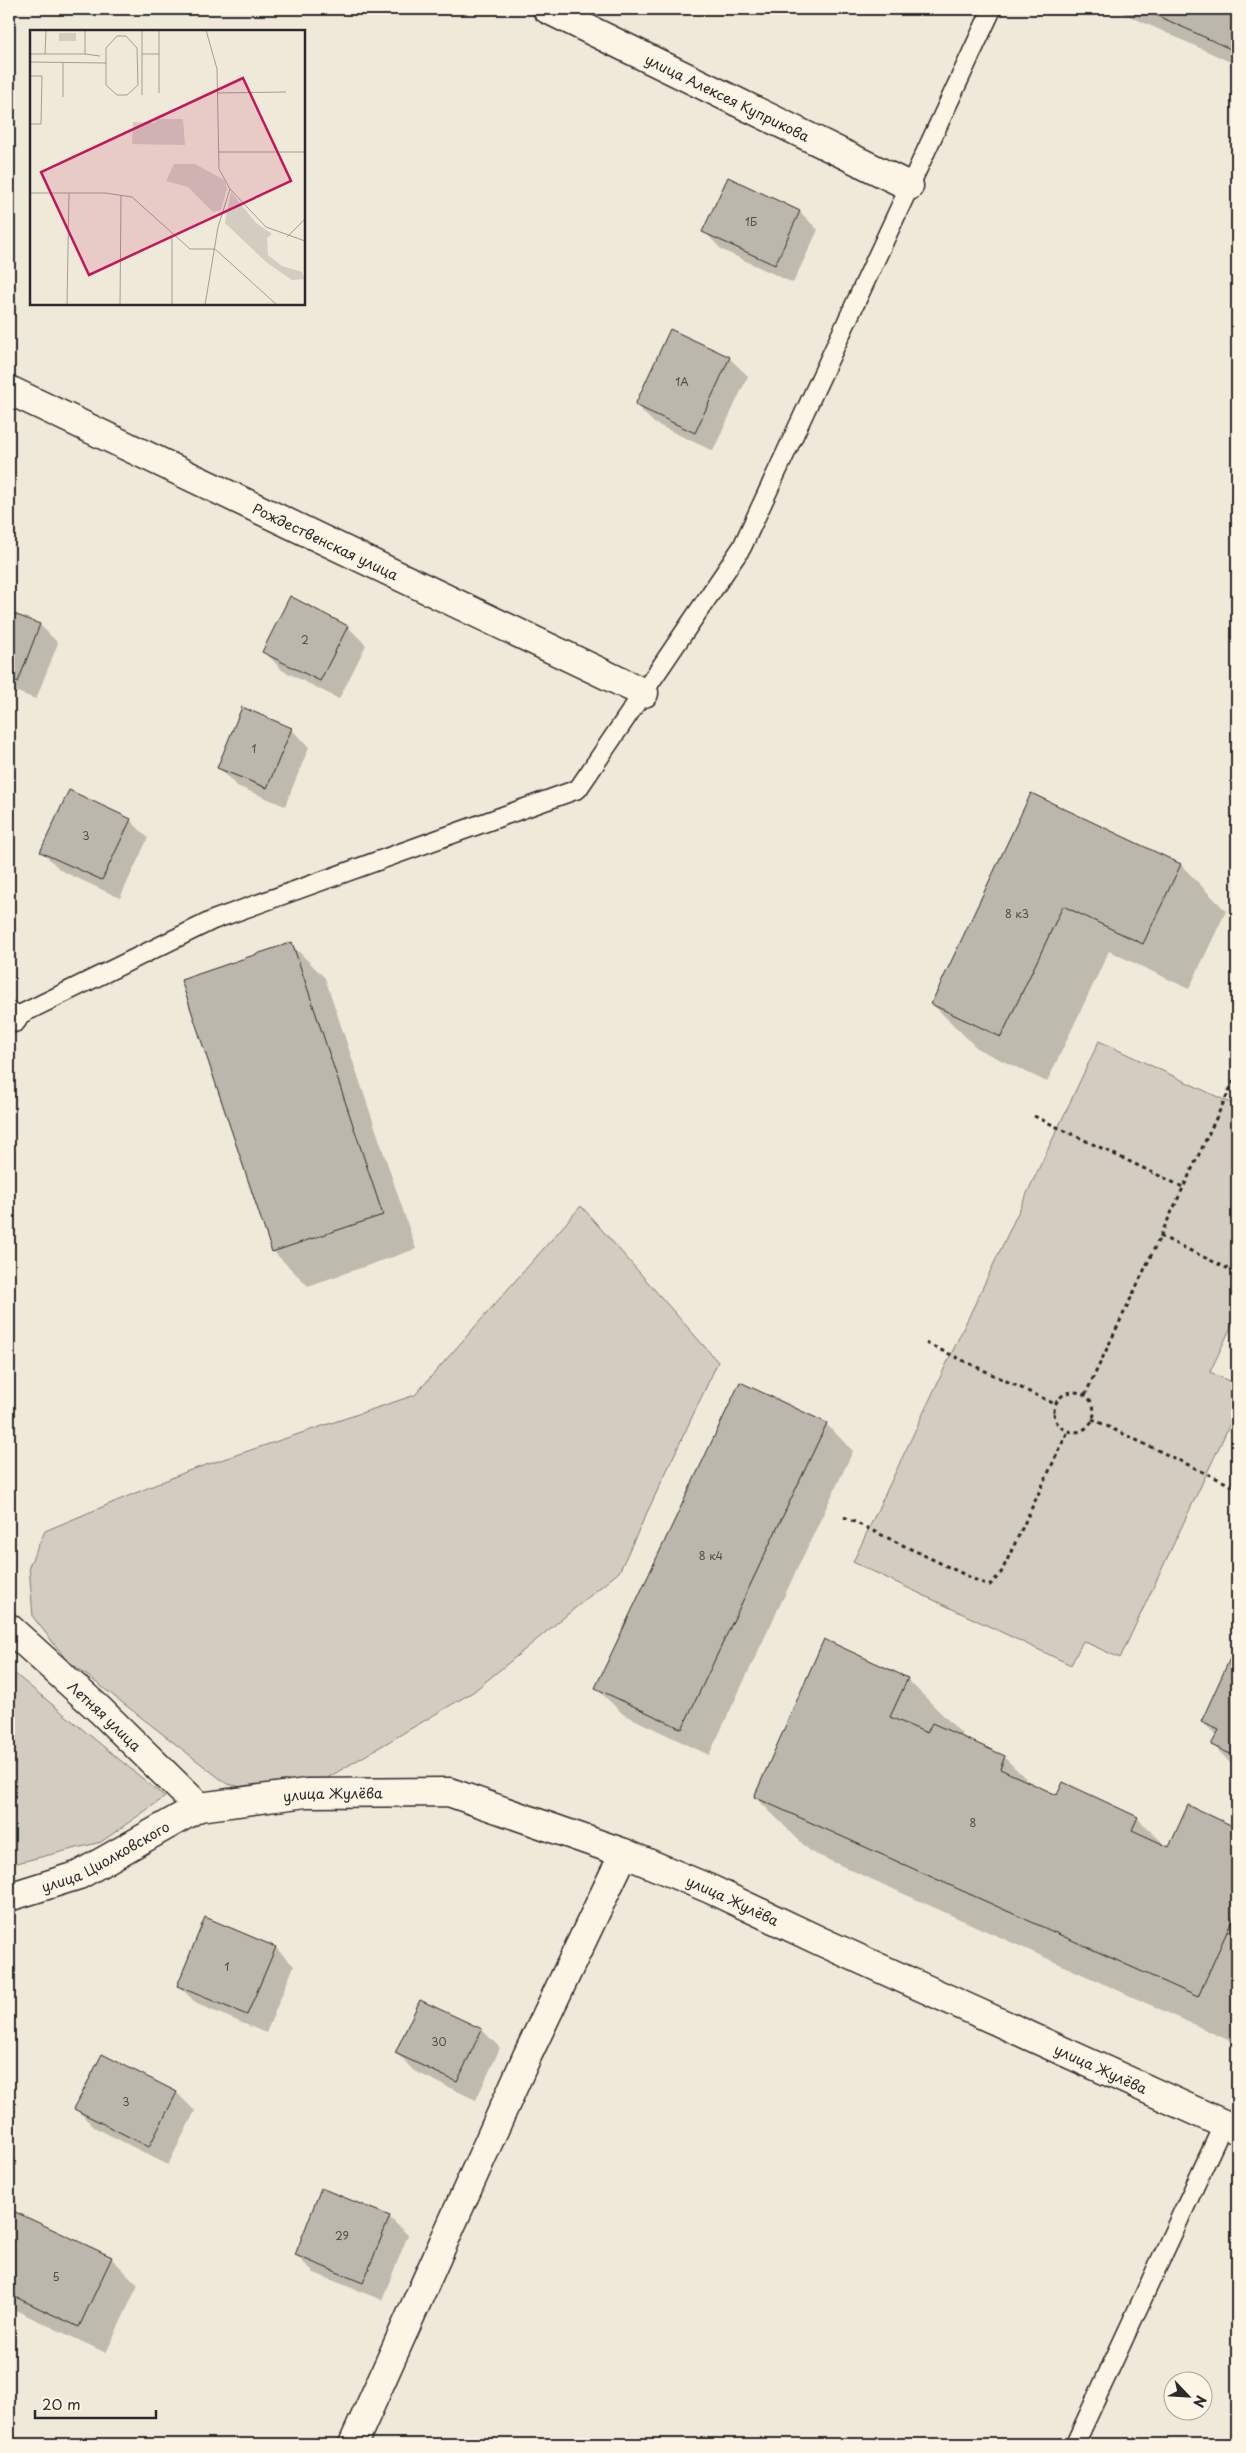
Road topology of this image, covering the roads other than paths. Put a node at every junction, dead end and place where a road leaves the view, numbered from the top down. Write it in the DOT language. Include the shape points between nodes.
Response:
graph roads {
  1 [pos="547,9"];
  2 [pos="992,9"];
  3 [pos="908,186"];
  4 [pos="9,390"];
  5 [pos="644,693"];
  6 [pos="10,1018"];
  7 [pos="9,1628"];
  8 [pos="199,1807"];
  9 [pos="624,1853"];
  10 [pos="9,1897"];
  11 [pos="1230,2127"];
  12 [pos="352,2444"];
  13 [pos="1076,2444"];
  1 -- 3 [label="street, улица Алексея Куприкова"];
  2 -- 3 [label="lane"];
  3 -- 5 [label="lane" via="742,548"];
  4 -- 5 [label="street, Рождественская улица"];
  5 -- 6 [label="lane" via="578,789 213,920"];
  7 -- 8 [label="street, Летняя улица" via="100,1710"];
  8 -- 9 [label="street, улица Жулёва" via="306,1793 449,1792"];
  8 -- 10 [label="street, улица Циолковского" via="79,1875"];
  9 -- 11 [label="street, улица Жулёва" via="710,1889"];
  9 -- 12 [label="street" via="528,2054"];
  11 -- 13 [label="lane"];
}
